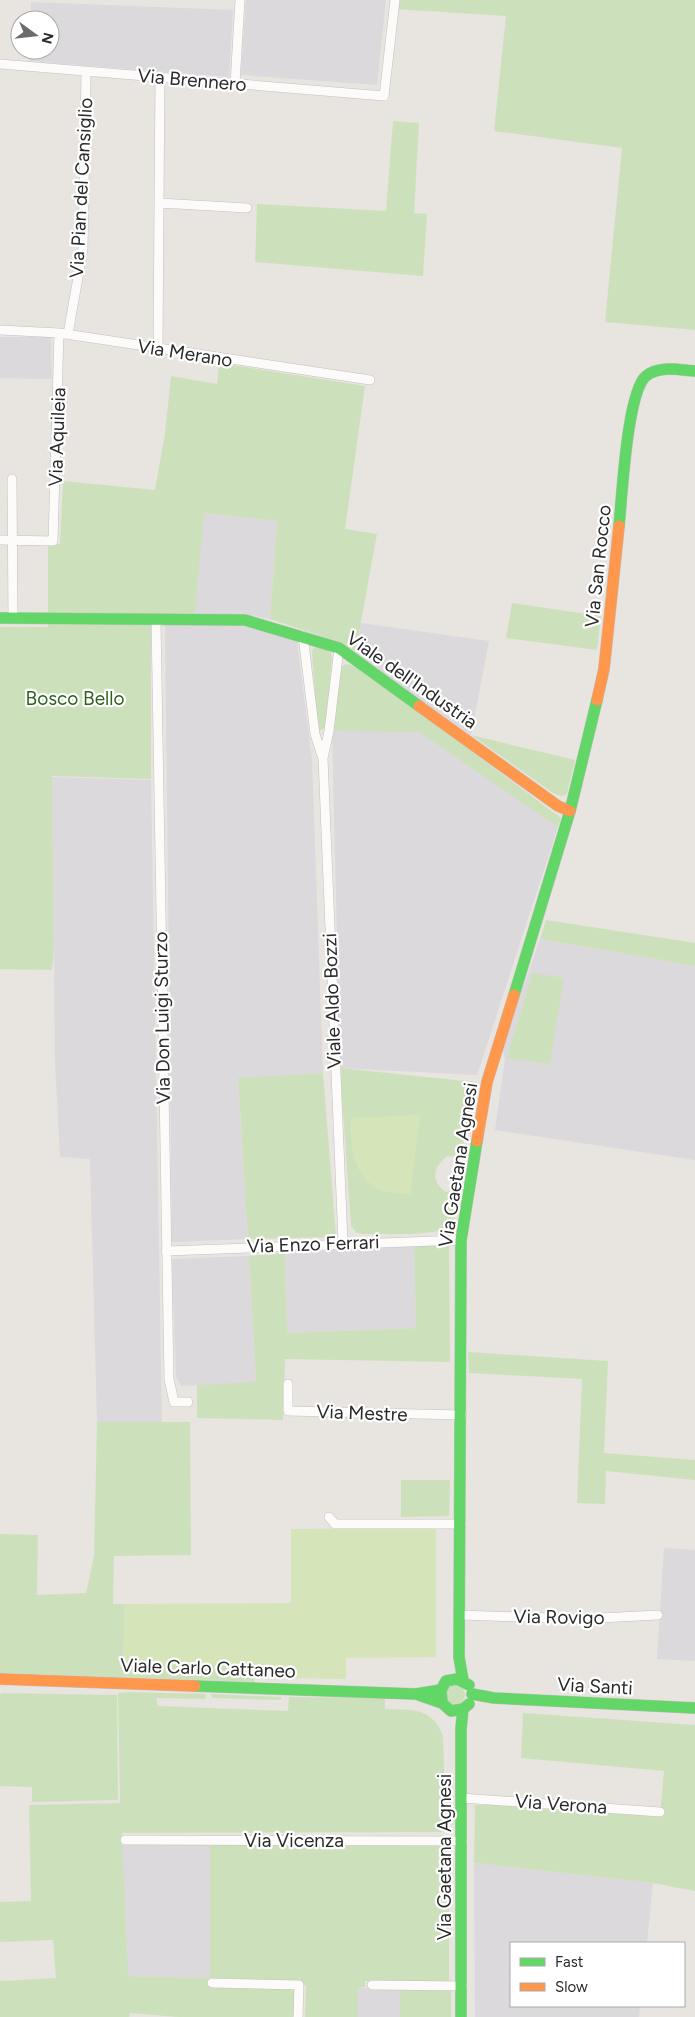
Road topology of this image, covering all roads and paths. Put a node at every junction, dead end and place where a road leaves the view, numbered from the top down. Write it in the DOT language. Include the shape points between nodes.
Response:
graph roads {
  1 [pos="240,0"];
  2 [pos="395,0"];
  3 [pos="0,64"];
  4 [pos="86,72"];
  5 [pos="160,77"];
  6 [pos="235,84"];
  7 [pos="159,203"];
  8 [pos="247,208"];
  9 [pos="0,330"];
  10 [pos="63,334"];
  11 [pos="158,348"];
  12 [pos="695,371"];
  13 [pos="370,380"];
  14 [pos="12,479"];
  15 [pos="0,540"];
  16 [pos="12,540"];
  17 [pos="0,618"];
  18 [pos="13,618"];
  19 [pos="156,620"];
  20 [pos="304,636"];
  21 [pos="339,648"];
  22 [pos="323,758"];
  23 [pos="570,811"];
  24 [pos="461,1240"];
  25 [pos="342,1243"];
  26 [pos="166,1251"];
  27 [pos="288,1384"];
  28 [pos="188,1402"];
  29 [pos="462,1415"];
  30 [pos="329,1517"];
  31 [pos="461,1524"];
  32 [pos="460,1615"];
  33 [pos="658,1615"];
  34 [pos="459,1657"];
  35 [pos="1,1679"];
  36 [pos="463,1680"];
  37 [pos="443,1685"];
  38 [pos="416,1694"];
  39 [pos="469,1702"];
  40 [pos="442,1703"];
  41 [pos="695,1708"];
  42 [pos="451,1711"];
  43 [pos="462,1728"];
  44 [pos="461,1798"];
  45 [pos="660,1812"];
  46 [pos="125,1840"];
  47 [pos="462,1841"];
  48 [pos="212,1983"];
  49 [pos="372,1985"];
  50 [pos="462,1986"];
  51 [pos="298,2017"];
  52 [pos="461,2017"];
  1 -- 6 [label="street"];
  2 -- 6 [label="street, Via Brennero" via="384,96"];
  3 -- 4 [label="street, Via Brennero"];
  4 -- 5 [label="street, Via Brennero"];
  4 -- 10 [label="street, Via Pian del Cansiglio" via="83,249"];
  5 -- 6 [label="street, Via Brennero"];
  5 -- 7 [label="street"];
  7 -- 8 [label="street"];
  7 -- 11 [label="street"];
  9 -- 10 [label="street, Via Merano"];
  10 -- 11 [label="street, Via Merano"];
  10 -- 16 [label="street, Via Aquileia" via="54,541"];
  11 -- 13 [label="street, Via Merano"];
  12 -- 23 [label="street, Via San Rocco" via="669,369 654,372 642,380 635,392 604,669"];
  14 -- 16 [label="street"];
  15 -- 16 [label="street"];
  16 -- 18 [label="street"];
  17 -- 18 [label="street, Viale dell'Industria"];
  18 -- 19 [label="street, Viale dell'Industria"];
  19 -- 20 [label="street, Viale dell'Industria" via="245,620"];
  19 -- 26 [label="street, Via Don Luigi Sturzo"];
  20 -- 21 [label="street, Viale dell'Industria"];
  20 -- 22 [label="street, Viale Aldo Bozzi" via="315,734"];
  21 -- 22 [label="street, Viale Aldo Bozzi"];
  21 -- 23 [label="street, Viale dell'Industria" via="558,806"];
  22 -- 25 [label="street, Viale Aldo Bozzi"];
  23 -- 24 [label="street, Via Gaetana Agnesi" via="487,1082"];
  24 -- 25 [label="street, Via Enzo Ferrari"];
  24 -- 29 [label="street, Via Gaetana Agnesi"];
  25 -- 26 [label="street, Via Enzo Ferrari"];
  26 -- 28 [label="street, Via Don Luigi Sturzo" via="169,1379 174,1402"];
  27 -- 29 [label="street, Via Mestre" via="288,1411"];
  29 -- 31 [label="street, Via Gaetana Agnesi"];
  30 -- 31 [label="street" via="334,1524"];
  31 -- 32 [label="street, Via Gaetana Agnesi"];
  32 -- 33 [label="street, Via Rovigo" via="580,1619"];
  32 -- 34 [label="street, Via Gaetana Agnesi"];
  34 -- 36 [label="street, Via Gaetana Agnesi"];
  34 -- 37 [label="street, Via Gaetana Agnesi"];
  35 -- 38 [label="street, Viale Carlo Cattaneo"];
  36 -- 37 [label="street" via="455,1678"];
  36 -- 39 [label="street" via="470,1686"];
  37 -- 38 [label="street, Viale Carlo Cattaneo"];
  37 -- 40 [label="street" via="439,1697"];
  38 -- 40 [label="street, Viale Carlo Cattaneo"];
  39 -- 41 [label="street, Via Santi" via="494,1698"];
  39 -- 42 [label="street"];
  39 -- 43 [label="street, Via Gaetana Agnesi"];
  40 -- 42 [label="street"];
  42 -- 43 [label="street"];
  43 -- 44 [label="street, Via Gaetana Agnesi"];
  44 -- 45 [label="street, Via Verona"];
  44 -- 47 [label="street, Via Gaetana Agnesi"];
  46 -- 47 [label="street, Via Vicenza"];
  47 -- 50 [label="street, Via Gaetana Agnesi"];
  48 -- 51 [label="street" via="298,1985"];
  49 -- 50 [label="street"];
  50 -- 52 [label="street, Via Gaetana Agnesi"];
}
